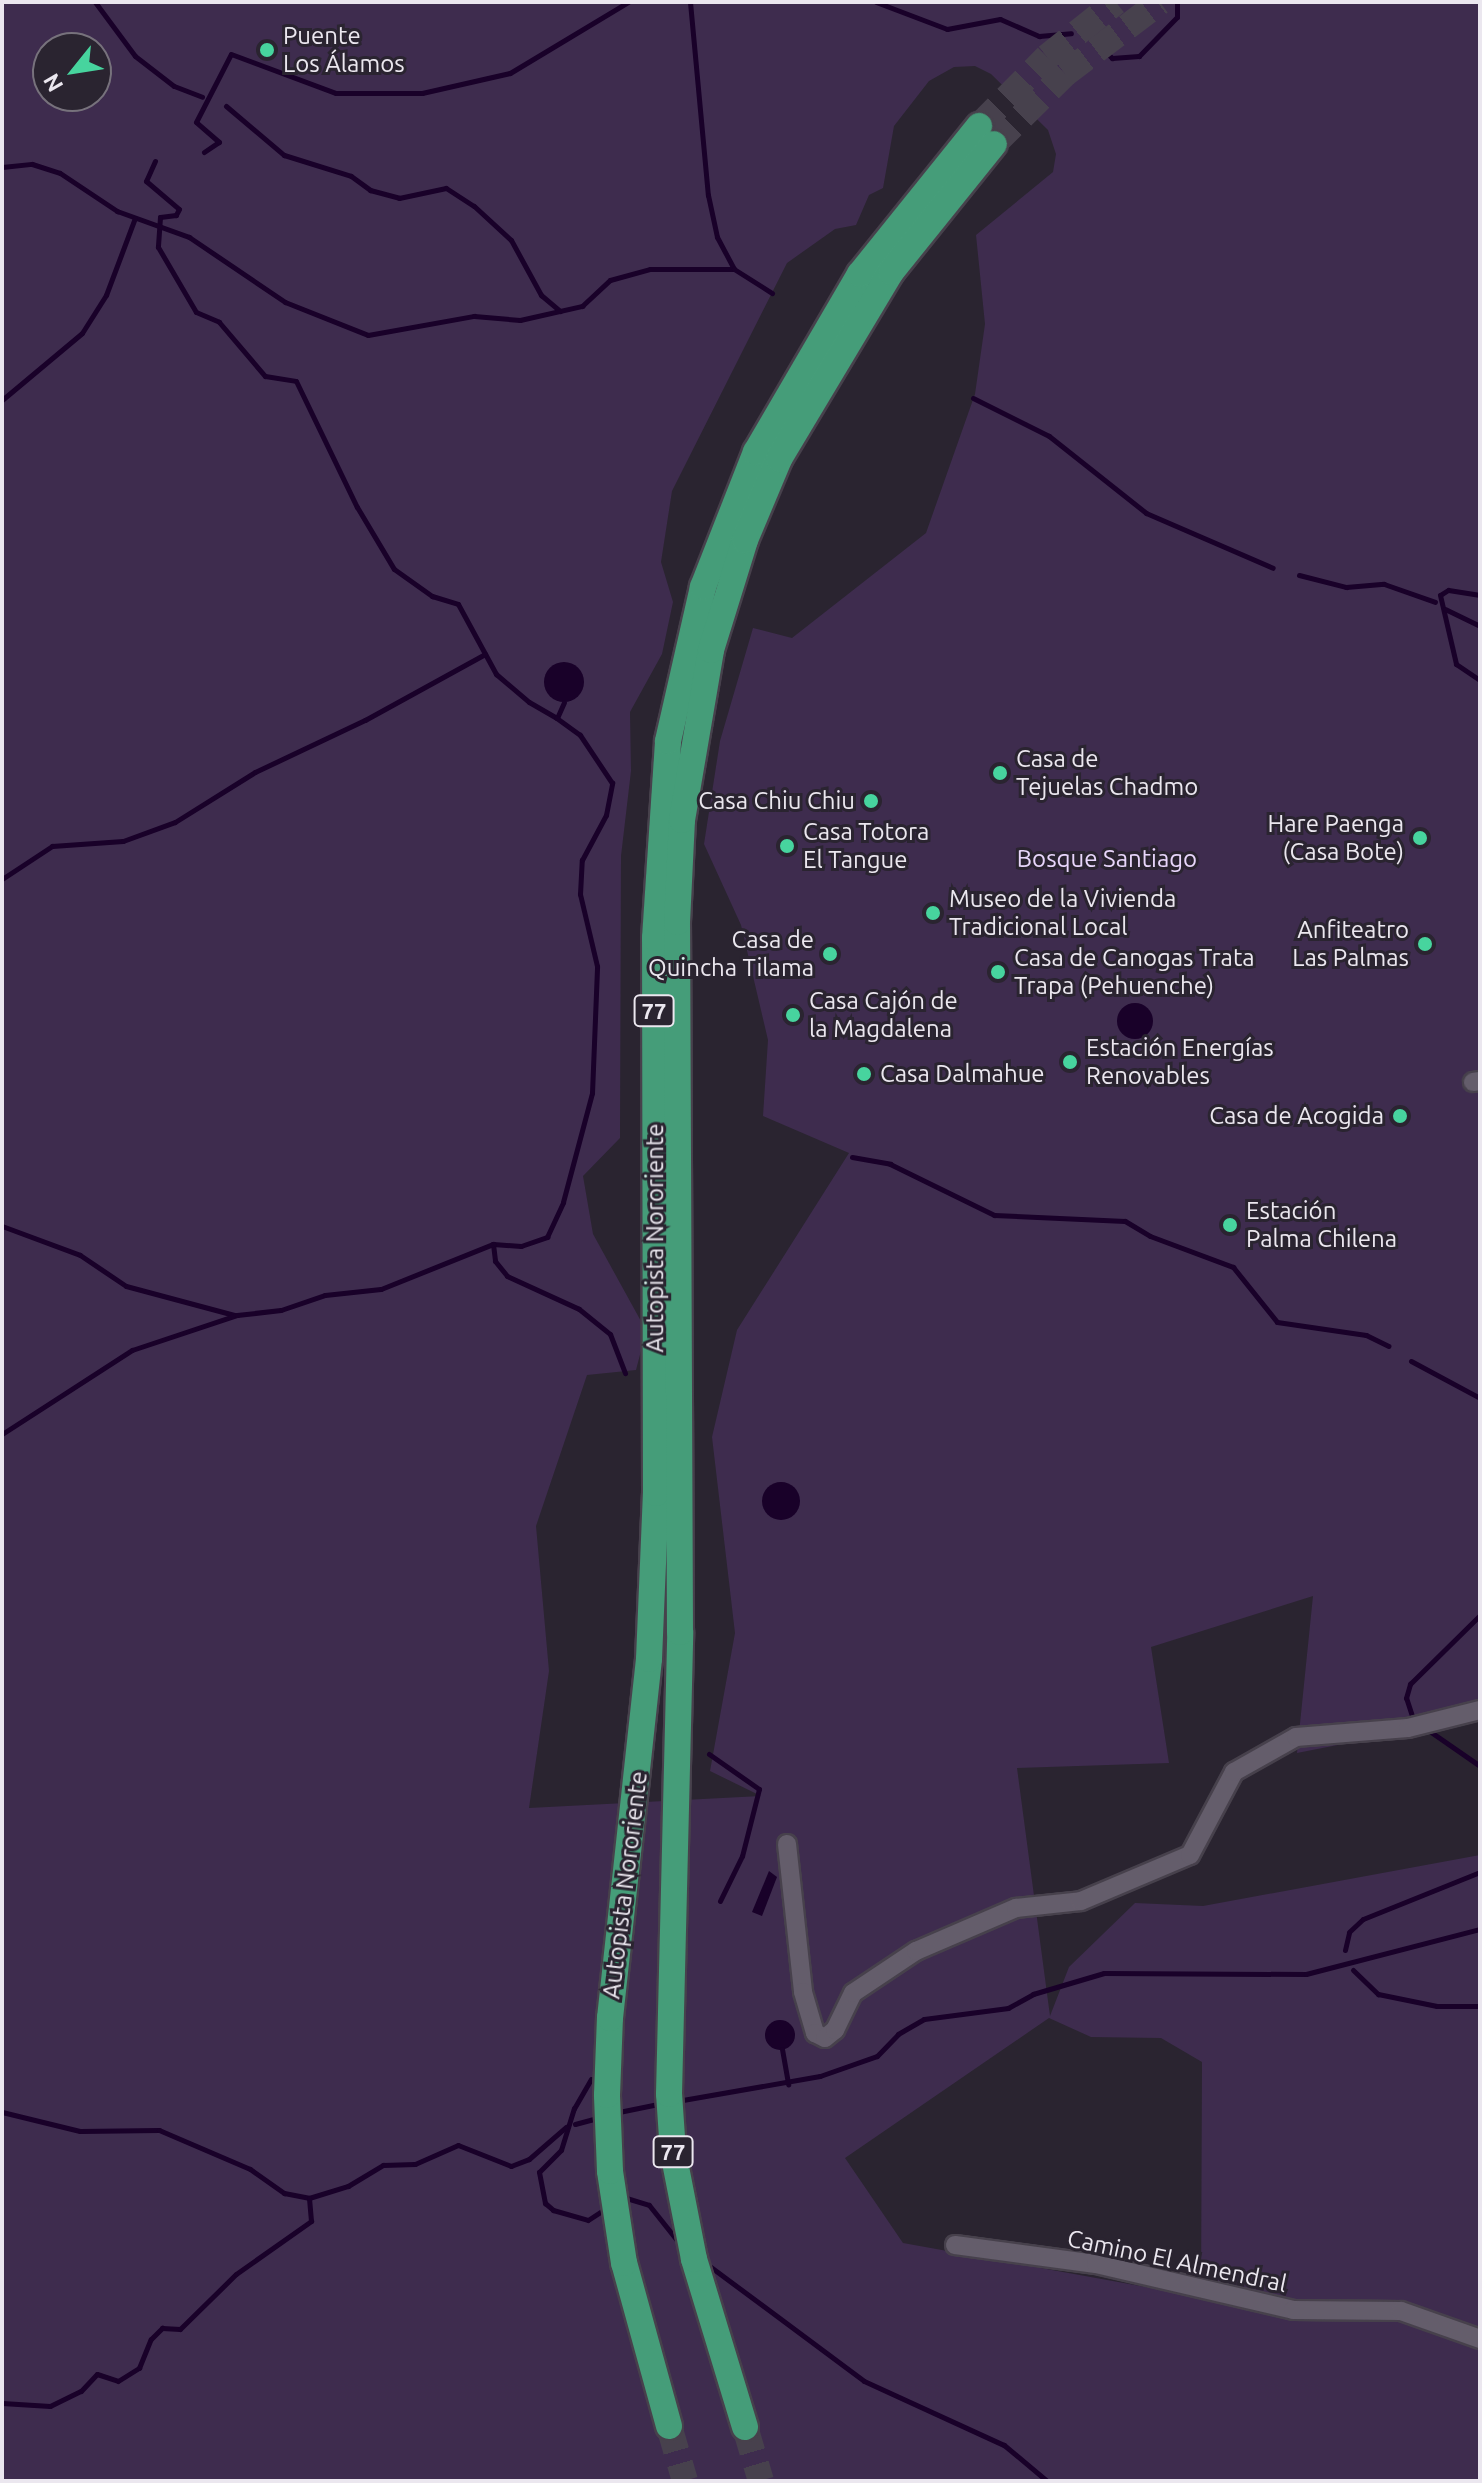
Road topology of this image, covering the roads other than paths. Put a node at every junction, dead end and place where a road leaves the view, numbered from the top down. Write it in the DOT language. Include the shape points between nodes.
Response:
graph roads {
  1 [pos="1480,1710"];
  2 [pos="787,1844"];
  3 [pos="955,2245"];
  4 [pos="1480,2339"];
  5 [pos="669,2426"];
  6 [pos="745,2427"];
  1 -- 2 [label="street" via="1408,1728 1296,1737 1234,1772 1190,1855 1081,1901 1016,1908 916,1951 853,1993 835,2030 825,2038 815,2033 803,1992"];
  3 -- 4 [label="street, Camino El Almendral" via="1096,2264 1293,2310 1401,2311"];
  5 -- 6 [label="highway, Autopista Nororiente / 77" via="624,2263 610,2171 607,2095 614,1979 649,1659 656,1493 656,891 676,695 713,555 785,397 886,237 987,135 891,272 800,419 745,540 701,689 682,820 677,922 680,1600 668,2059 673,2152 694,2259"];
}
